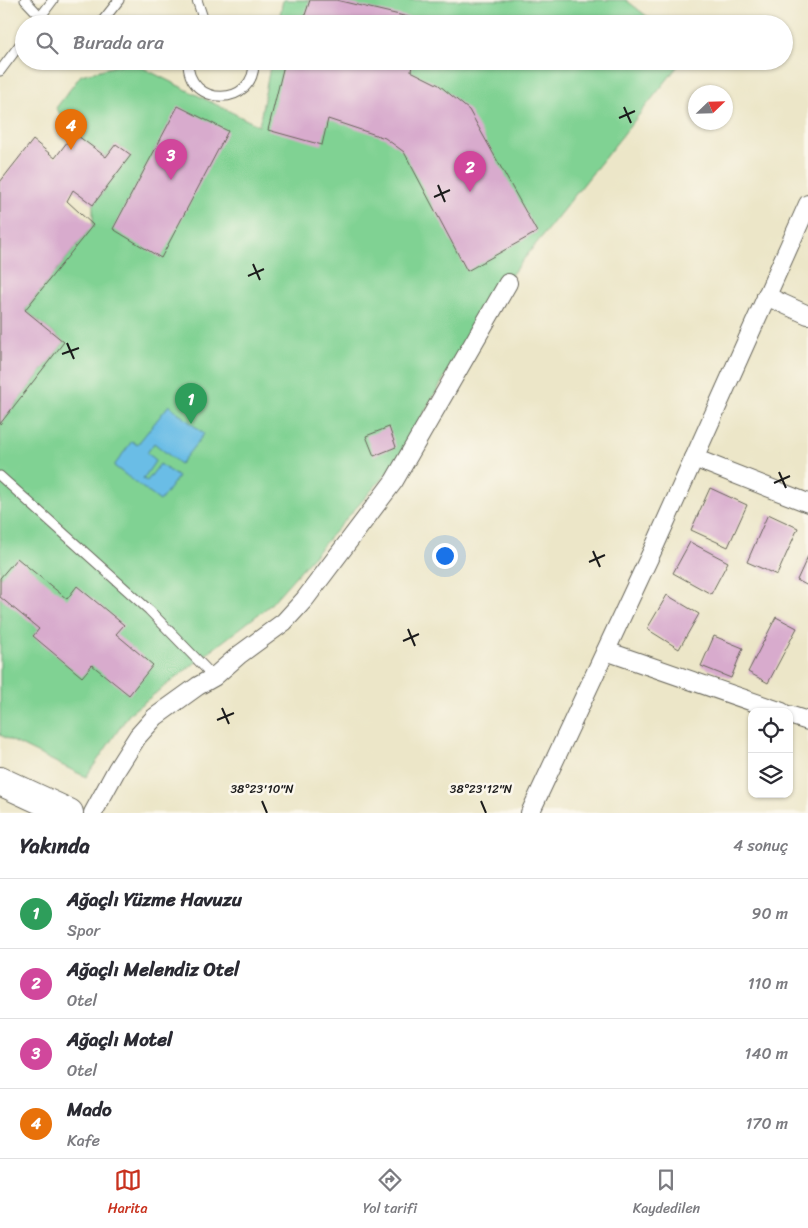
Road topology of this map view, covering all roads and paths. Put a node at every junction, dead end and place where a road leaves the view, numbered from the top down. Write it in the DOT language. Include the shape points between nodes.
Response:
graph roads {
  1 [pos="25,0"];
  2 [pos="53,0"];
  3 [pos="119,0"];
  4 [pos="197,0"];
  5 [pos="35,15"];
  6 [pos="42,15"];
  7 [pos="107,15"];
  8 [pos="202,15"];
  9 [pos="15,51"];
  10 [pos="189,70"];
  11 [pos="253,70"];
  12 [pos="0,71"];
  13 [pos="808,204"];
  14 [pos="508,283"];
  15 [pos="766,296"];
  16 [pos="808,315"];
  17 [pos="694,458"];
  18 [pos="0,476"];
  19 [pos="808,503"];
  20 [pos="606,651"];
  21 [pos="214,677"];
  22 [pos="770,708"];
  23 [pos="793,716"];
  24 [pos="808,722"];
  25 [pos="0,781"];
  26 [pos="69,813"];
  27 [pos="93,813"];
  28 [pos="530,813"];
  1 -- 5 [label="lane"];
  2 -- 6 [label="lane"];
  3 -- 7 [label="lane"];
  4 -- 8 [label="lane"];
  9 -- 12 [label="lane"];
  10 -- 11 [label="lane" via="202,91 221,97 241,91"];
  13 -- 15 [label="street"];
  14 -- 21 [label="street" via="394,481 284,622"];
  15 -- 16 [label="street"];
  15 -- 17 [label="street"];
  17 -- 19 [label="street"];
  17 -- 20 [label="street"];
  18 -- 21 [label="lane" via="140,602"];
  20 -- 22 [label="street"];
  20 -- 28 [label="street"];
  21 -- 27 [label="street" via="155,717 138,736"];
  23 -- 24 [label="street"];
  25 -- 26 [label="highway"];
}
